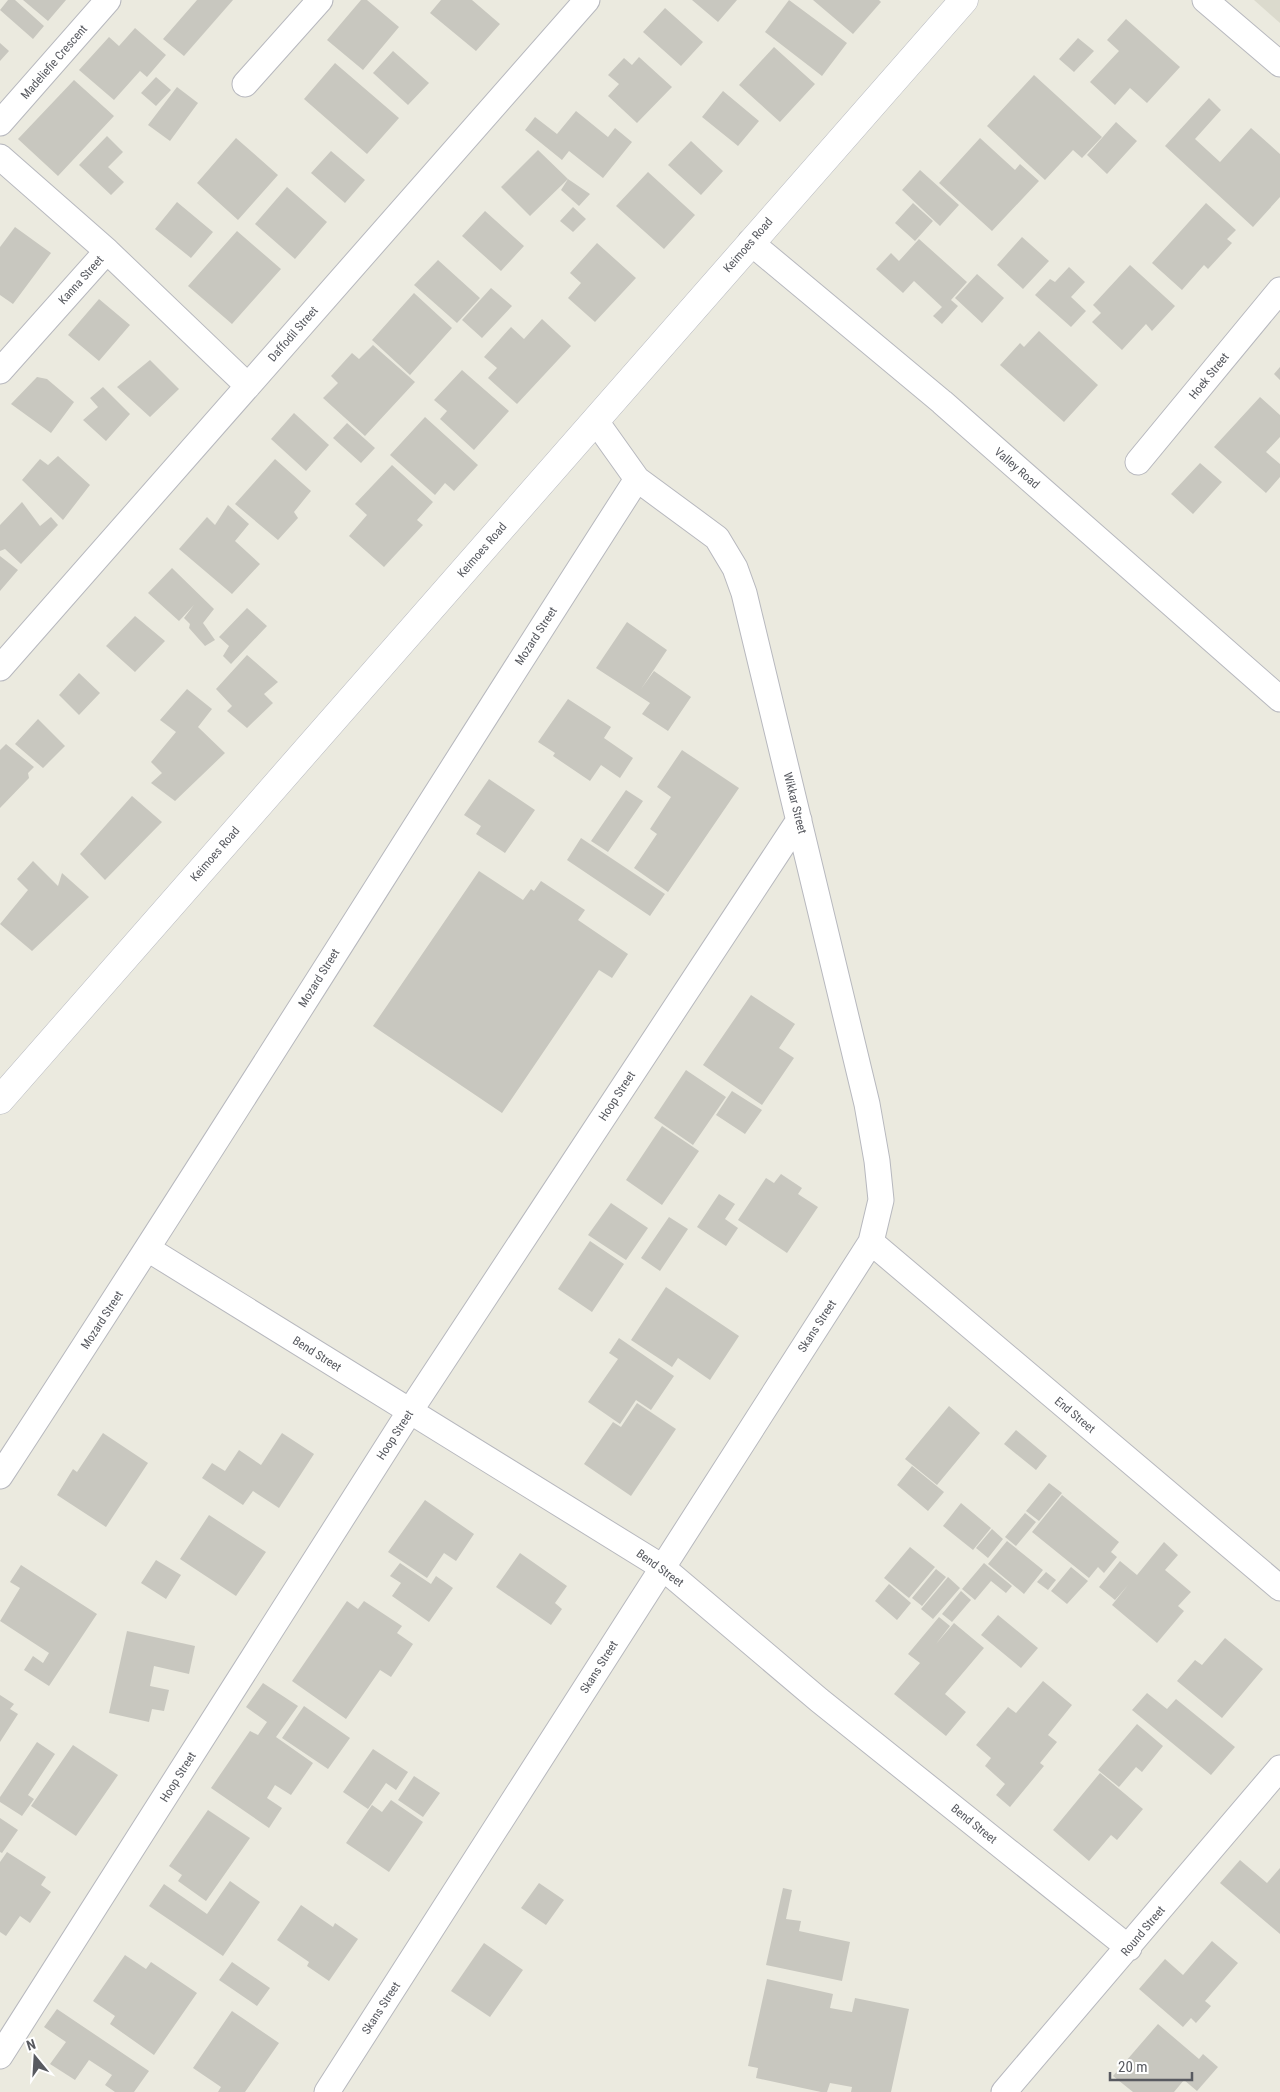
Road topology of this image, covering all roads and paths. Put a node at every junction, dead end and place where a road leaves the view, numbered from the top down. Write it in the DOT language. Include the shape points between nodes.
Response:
graph roads {
  1 [pos="108,0"];
  2 [pos="319,0"];
  3 [pos="587,0"];
  4 [pos="964,0"];
  5 [pos="1205,0"];
  6 [pos="1280,64"];
  7 [pos="245,84"];
  8 [pos="0,123"];
  9 [pos="0,158"];
  10 [pos="750,242"];
  11 [pos="107,251"];
  12 [pos="1280,290"];
  13 [pos="0,371"];
  14 [pos="248,386"];
  15 [pos="595,420"];
  16 [pos="1138,462"];
  17 [pos="638,479"];
  18 [pos="0,668"];
  19 [pos="1280,698"];
  20 [pos="799,820"];
  21 [pos="0,1100"];
  22 [pos="871,1242"];
  23 [pos="148,1250"];
  24 [pos="410,1411"];
  25 [pos="0,1476"];
  26 [pos="662,1567"];
  27 [pos="1280,1588"];
  28 [pos="1280,1768"];
  29 [pos="1129,1948"];
  30 [pos="0,2056"];
  31 [pos="327,2092"];
  32 [pos="1004,2092"];
  1 -- 8 [label="street, Madeliefie Crescent"];
  2 -- 7 [label="street"];
  3 -- 14 [label="street, Daffodil Street"];
  4 -- 10 [label="street, Keimoes Road"];
  5 -- 6 [label="street"];
  9 -- 11 [label="street, Kanna Street"];
  10 -- 15 [label="street, Keimoes Road"];
  10 -- 19 [label="street, Valley Road" via="942,402"];
  11 -- 13 [label="street, Kanna Street"];
  11 -- 14 [label="street"];
  12 -- 16 [label="street, Hoek Street"];
  14 -- 18 [label="street, Daffodil Street"];
  15 -- 17 [label="street, Wikkar Street"];
  15 -- 21 [label="street, Keimoes Road"];
  17 -- 20 [label="street, Wikkar Street" via="717,538 735,568 744,593"];
  17 -- 23 [label="street, Mozard Street" via="460,754"];
  20 -- 22 [label="street, Wikkar Street" via="877,1160 881,1200"];
  20 -- 24 [label="street, Hoop Street"];
  22 -- 26 [label="street, Skans Street"];
  22 -- 27 [label="street, End Street"];
  23 -- 24 [label="street, Bend Street"];
  23 -- 25 [label="street, Mozard Street"];
  24 -- 26 [label="street, Bend Street"];
  24 -- 30 [label="street, Hoop Street"];
  26 -- 29 [label="street, Bend Street" via="820,1700"];
  26 -- 31 [label="street, Skans Street"];
  28 -- 29 [label="street, Round Street"];
  29 -- 32 [label="street, Round Street"];
}
